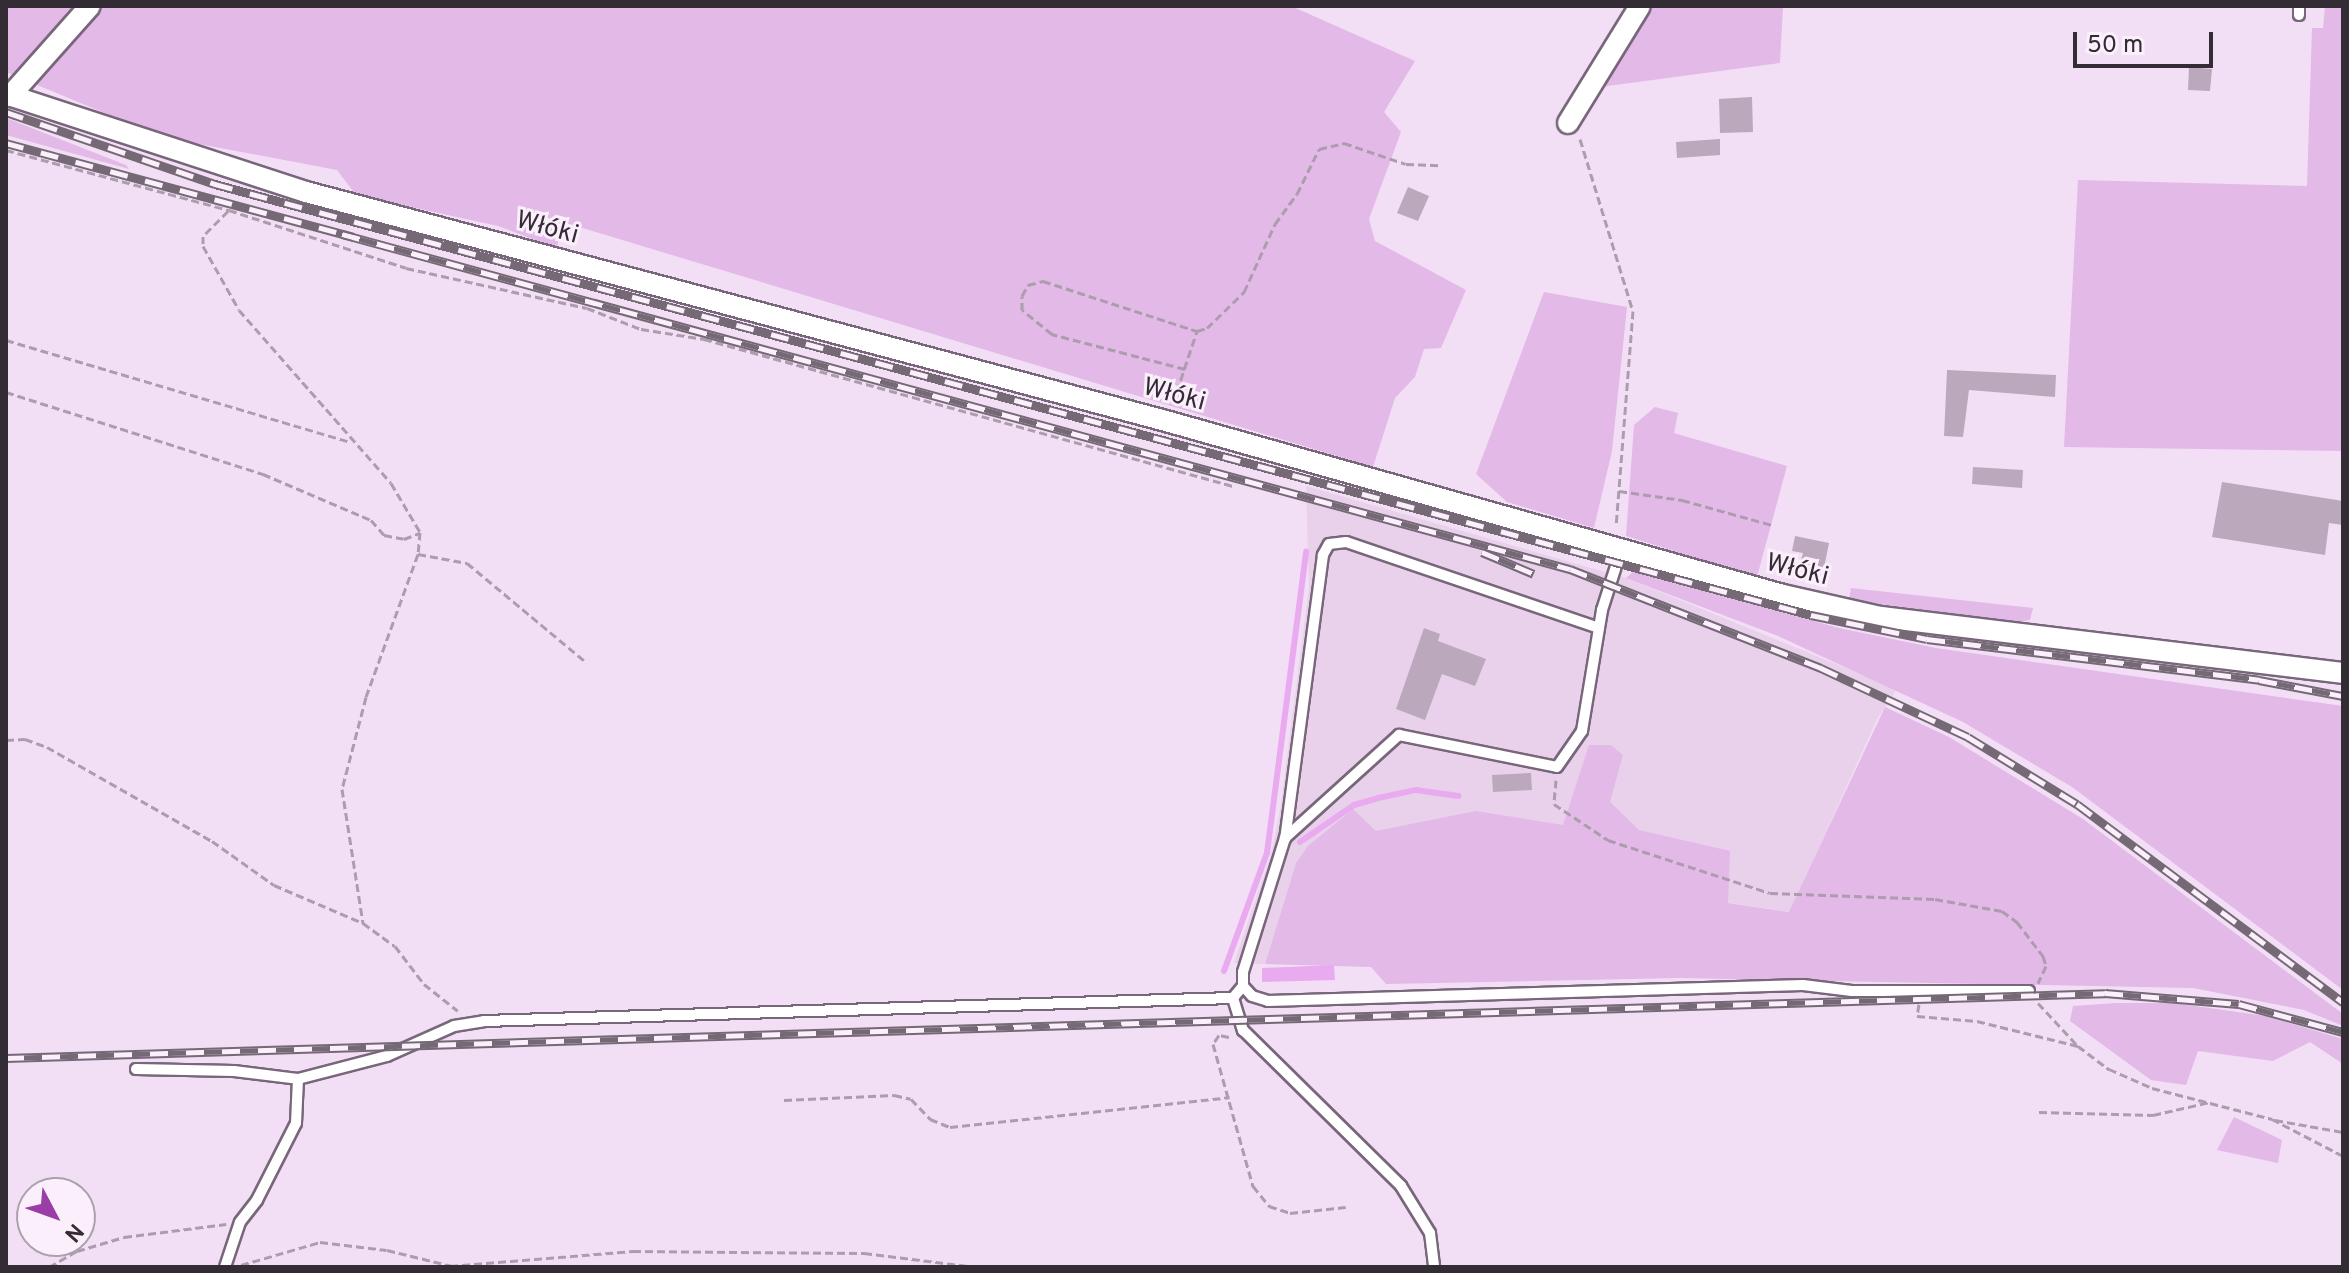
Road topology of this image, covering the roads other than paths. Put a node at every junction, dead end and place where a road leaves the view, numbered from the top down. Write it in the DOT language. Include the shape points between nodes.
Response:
graph roads {
  1 [pos="90,6"];
  2 [pos="1640,6"];
  3 [pos="8,95"];
  4 [pos="1568,123"];
  5 [pos="1615,546"];
  6 [pos="1599,628"];
  7 [pos="2343,673"];
  8 [pos="1285,838"];
  9 [pos="1243,986"];
  10 [pos="2029,991"];
  11 [pos="1233,998"];
  12 [pos="136,1069"];
  13 [pos="298,1079"];
  14 [pos="225,1267"];
  15 [pos="1434,1267"];
  1 -- 3 [label="street"];
  2 -- 4 [label="street"];
  3 -- 5 [label="street, Włóki" via="306,192"];
  5 -- 6 [label="lane" via="1617,563"];
  5 -- 7 [label="street, Włóki" via="1881,617"];
  6 -- 8 [label="lane" via="1582,731 1557,767 1399,735"];
  6 -- 8 [label="lane" via="1346,542 1329,544 1323,555"];
  8 -- 9 [label="lane"];
  9 -- 10 [label="lane" via="1268,1001 1803,985"];
  9 -- 11 [label="lane"];
  11 -- 13 [label="lane" via="474,1023 387,1056"];
  11 -- 15 [label="lane" via="1235,1019 1252,1043 1401,1186 1430,1233"];
  12 -- 13 [label="lane" via="234,1071"];
  13 -- 14 [label="lane" via="296,1123 240,1222"];
}
